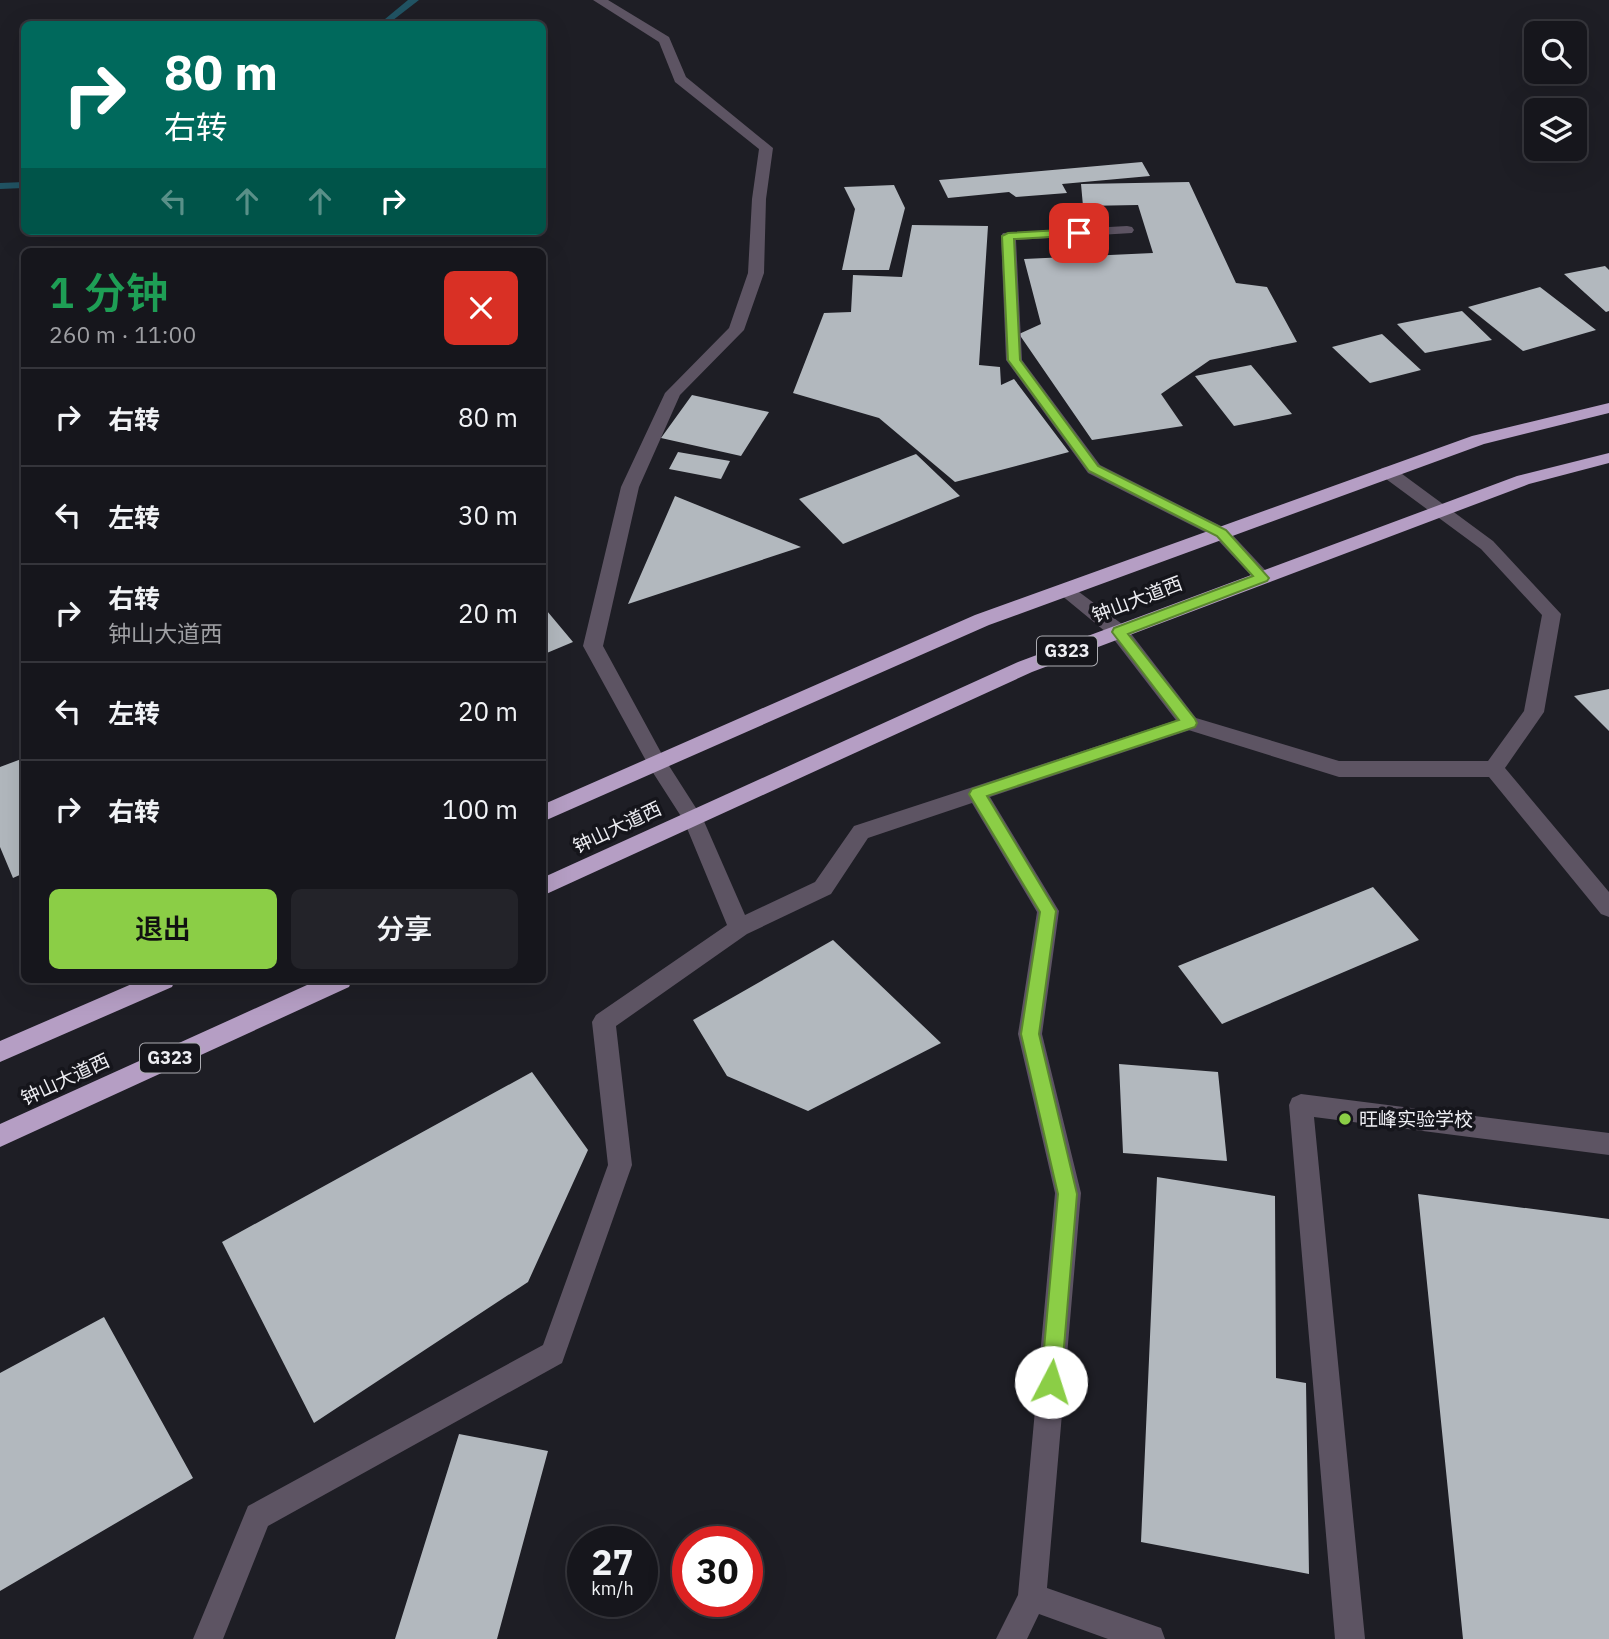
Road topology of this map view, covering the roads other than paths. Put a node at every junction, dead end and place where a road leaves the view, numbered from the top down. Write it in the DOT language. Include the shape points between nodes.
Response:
graph roads {
  1 [pos="599,0"];
  2 [pos="1127,230"];
  3 [pos="1609,408"];
  4 [pos="1609,458"];
  5 [pos="1388,472"];
  6 [pos="1440,511"];
  7 [pos="1222,533"];
  8 [pos="1262,578"];
  9 [pos="1064,590"];
  10 [pos="1119,632"];
  11 [pos="1189,723"];
  12 [pos="657,763"];
  13 [pos="1494,769"];
  14 [pos="977,794"];
  15 [pos="546,812"];
  16 [pos="693,819"];
  17 [pos="546,886"];
  18 [pos="1609,908"];
  19 [pos="739,928"];
  20 [pos="157,983"];
  21 [pos="334,983"];
  22 [pos="0,1052"];
  23 [pos="0,1136"];
  24 [pos="1609,1144"];
  25 [pos="1032,1597"];
  26 [pos="208,1639"];
  27 [pos="1011,1639"];
  28 [pos="1150,1639"];
  29 [pos="1350,1639"];
  1 -- 12 [label="street" via="665,40 680,79 766,148 756,272 736,330 673,393 631,487 593,646"];
  2 -- 7 [label="street" via="1008,236 1014,360 1094,468"];
  3 -- 5 [label="highway, 钟山大道西" via="1478,440"];
  4 -- 6 [label="highway, 钟山大道西 / G323" via="1523,480"];
  5 -- 6 [label="street"];
  5 -- 7 [label="highway, 钟山大道西"];
  6 -- 8 [label="highway, 钟山大道西 / G323"];
  6 -- 13 [label="street" via="1487,545 1552,614 1534,712"];
  7 -- 8 [label="street"];
  7 -- 9 [label="highway, 钟山大道西"];
  8 -- 10 [label="highway, 钟山大道西 / G323"];
  9 -- 10 [label="street"];
  9 -- 12 [label="highway, 钟山大道西" via="982,620"];
  10 -- 11 [label="street"];
  10 -- 16 [label="highway, 钟山大道西 / G323" via="1025,667"];
  11 -- 13 [label="street" via="1339,769"];
  11 -- 14 [label="street"];
  12 -- 15 [label="highway, 钟山大道西"];
  12 -- 16 [label="street"];
  13 -- 18 [label="street"];
  14 -- 19 [label="street" via="861,832 823,888"];
  14 -- 25 [label="street" via="1048,911 1030,1034 1068,1194"];
  16 -- 17 [label="highway, 钟山大道西 / G323"];
  16 -- 19 [label="street"];
  19 -- 26 [label="street" via="604,1022 620,1165 553,1354 258,1516"];
  20 -- 22 [label="highway"];
  21 -- 23 [label="highway, 钟山大道西 / G323"];
  24 -- 29 [label="street" via="1301,1105"];
  25 -- 27 [label="street"];
  25 -- 28 [label="street"];
}
